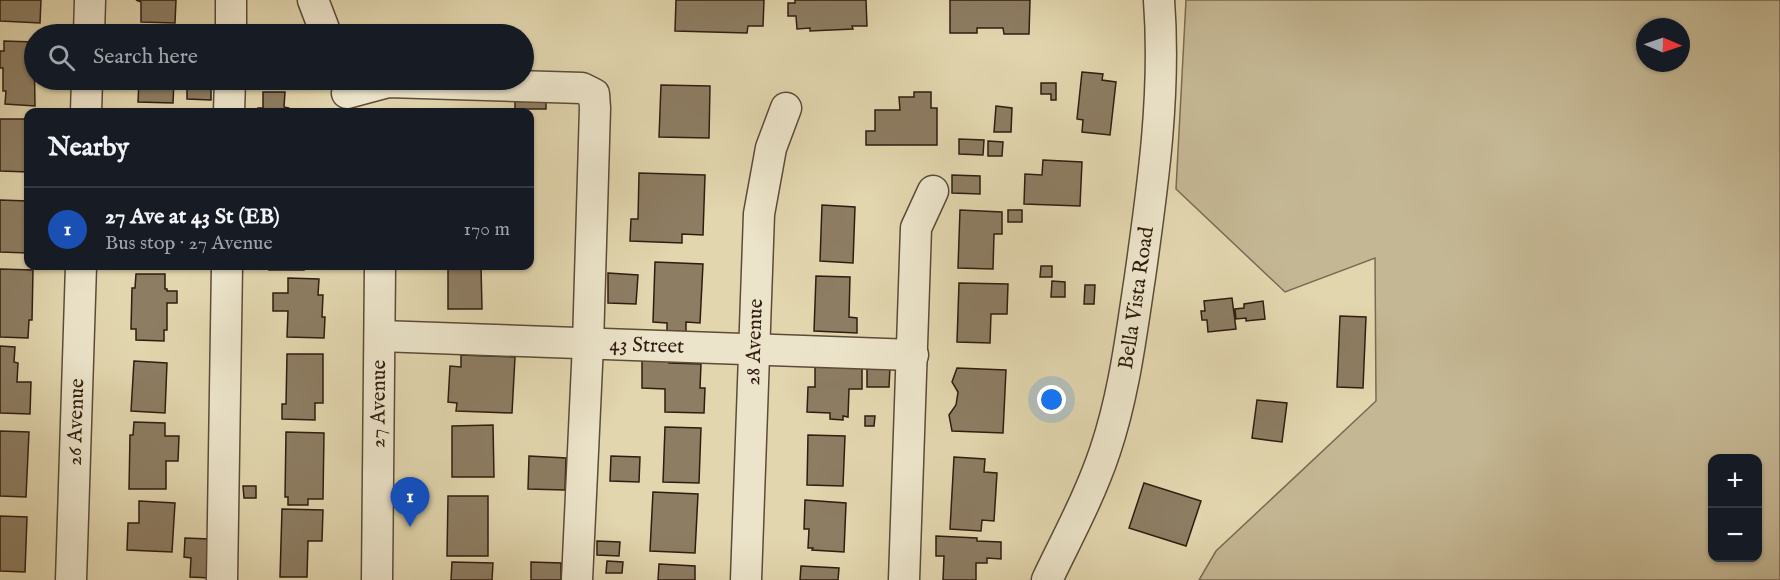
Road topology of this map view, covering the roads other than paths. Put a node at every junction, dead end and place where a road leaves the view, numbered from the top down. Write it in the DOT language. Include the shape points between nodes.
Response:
graph roads {
  1 [pos="90,0"];
  2 [pos="231,0"];
  3 [pos="313,0"];
  4 [pos="1159,0"];
  5 [pos="89,24"];
  6 [pos="231,24"];
  7 [pos="322,24"];
  8 [pos="534,87"];
  9 [pos="87,90"];
  10 [pos="230,90"];
  11 [pos="363,90"];
  12 [pos="348,95"];
  13 [pos="86,108"];
  14 [pos="229,108"];
  15 [pos="786,108"];
  16 [pos="933,191"];
  17 [pos="81,270"];
  18 [pos="227,270"];
  19 [pos="380,270"];
  20 [pos="380,336"];
  21 [pos="588,344"];
  22 [pos="754,350"];
  23 [pos="913,355"];
  24 [pos="71,580"];
  25 [pos="222,580"];
  26 [pos="377,580"];
  27 [pos="577,580"];
  28 [pos="746,580"];
  29 [pos="904,580"];
  30 [pos="1047,580"];
  1 -- 5 [label="street"];
  2 -- 6 [label="street"];
  3 -- 7 [label="street"];
  4 -- 30 [label="street, Bella Vista Road" via="1161,101 1153,188 1127,362 1096,476"];
  8 -- 21 [label="street" via="582,88 594,94"];
  9 -- 13 [label="street"];
  10 -- 14 [label="street"];
  11 -- 12 [label="street"];
  15 -- 22 [label="street, 28 Avenue" via="771,148 759,214"];
  16 -- 23 [label="street" via="916,228"];
  17 -- 24 [label="street, 26 Avenue"];
  18 -- 25 [label="street"];
  19 -- 20 [label="street, 27 Avenue"];
  20 -- 21 [label="street, 43 Street"];
  20 -- 26 [label="street, 27 Avenue"];
  21 -- 22 [label="street, 43 Street"];
  21 -- 27 [label="street"];
  22 -- 23 [label="street, 43 Street"];
  22 -- 28 [label="street, 28 Avenue"];
  23 -- 29 [label="street"];
}
